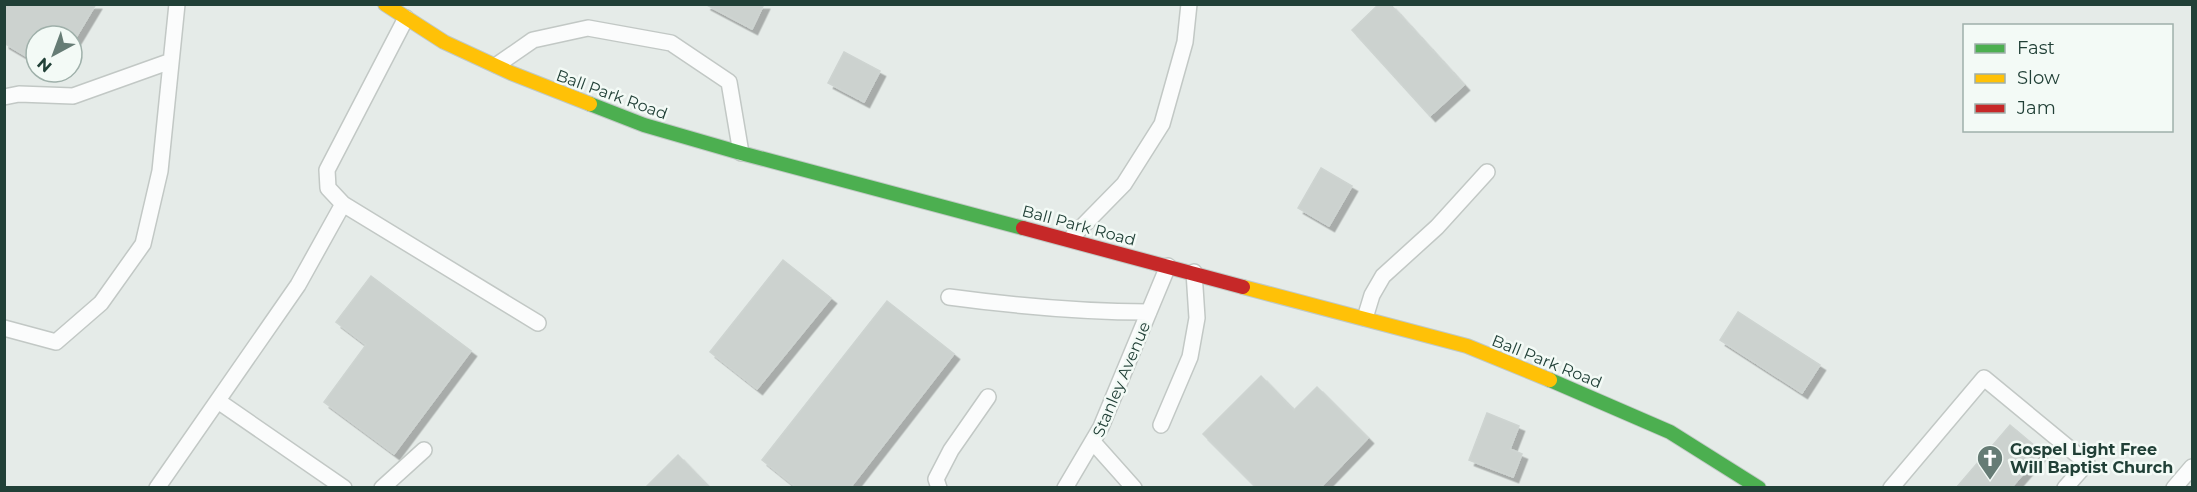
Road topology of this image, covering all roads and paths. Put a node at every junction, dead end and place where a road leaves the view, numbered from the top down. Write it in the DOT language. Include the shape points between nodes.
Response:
graph roads {
  1 [pos="177,4"];
  2 [pos="385,4"];
  3 [pos="1189,4"];
  4 [pos="406,18"];
  5 [pos="171,61"];
  6 [pos="496,66"];
  7 [pos="4,97"];
  8 [pos="741,153"];
  9 [pos="1487,172"];
  10 [pos="343,204"];
  11 [pos="1070,240"];
  12 [pos="1168,266"];
  13 [pos="1194,272"];
  14 [pos="949,297"];
  15 [pos="1149,312"];
  16 [pos="1365,318"];
  17 [pos="538,323"];
  18 [pos="4,328"];
  19 [pos="988,397"];
  20 [pos="218,401"];
  21 [pos="1161,425"];
  22 [pos="1094,442"];
  23 [pos="424,450"];
  24 [pos="2193,467"];
  25 [pos="157,488"];
  26 [pos="344,488"];
  27 [pos="382,488"];
  28 [pos="939,488"];
  29 [pos="1065,488"];
  30 [pos="1134,488"];
  31 [pos="1759,488"];
  32 [pos="1891,488"];
  33 [pos="2066,488"];
  34 [pos="2174,488"];
  1 -- 5 [label="lane"];
  2 -- 4 [label="street, Ball Park Road"];
  3 -- 11 [label="lane" via="1185,42 1162,124 1124,184"];
  4 -- 6 [label="street, Ball Park Road" via="444,42"];
  4 -- 10 [label="lane" via="327,170 328,188"];
  5 -- 7 [label="lane" via="73,96"];
  5 -- 18 [label="lane" via="160,171 143,244 101,303 56,342"];
  6 -- 8 [label="street, Ball Park Road" via="644,125"];
  6 -- 8 [label="lane" via="532,40 588,28 671,44 729,82"];
  8 -- 11 [label="street, Ball Park Road"];
  9 -- 16 [label="lane" via="1437,227 1383,276"];
  10 -- 17 [label="lane"];
  10 -- 20 [label="lane" via="298,285"];
  11 -- 12 [label="street, Ball Park Road"];
  12 -- 13 [label="street, Ball Park Road"];
  12 -- 15 [label="lane, Stanley Avenue"];
  13 -- 16 [label="street, Ball Park Road"];
  13 -- 21 [label="lane" via="1197,318 1190,357"];
  14 -- 15 [label="lane" via="1020,307"];
  15 -- 22 [label="lane, Stanley Avenue"];
  16 -- 31 [label="street, Ball Park Road" via="1467,346 1566,386 1670,432"];
  19 -- 28 [label="lane" via="951,450 936,478"];
  20 -- 25 [label="lane"];
  20 -- 26 [label="lane"];
  22 -- 29 [label="lane, Stanley Avenue"];
  22 -- 30 [label="lane"];
  23 -- 27 [label="lane"];
  24 -- 34 [label="lane"];
  32 -- 33 [label="lane" via="1984,378 2087,463"];
}
